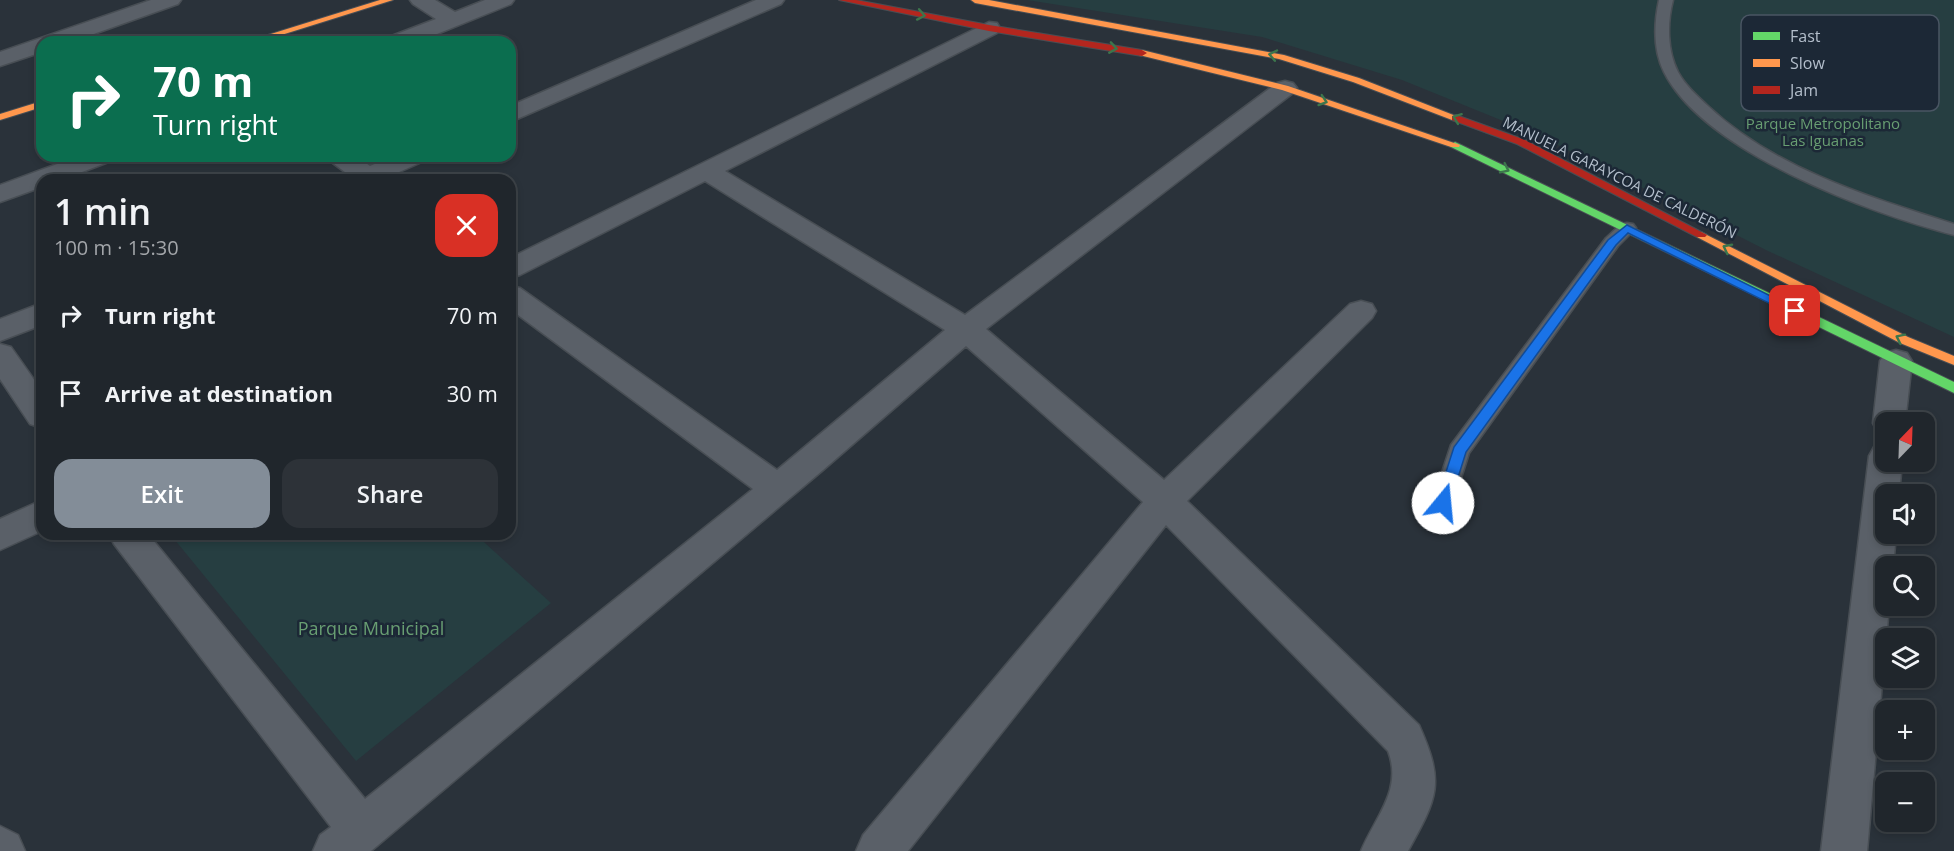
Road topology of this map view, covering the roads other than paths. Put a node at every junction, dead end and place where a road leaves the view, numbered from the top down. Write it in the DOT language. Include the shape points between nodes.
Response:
graph roads {
  1 [pos="171,0"];
  2 [pos="389,0"];
  3 [pos="420,0"];
  4 [pos="504,0"];
  5 [pos="774,0"];
  6 [pos="843,0"];
  7 [pos="975,0"];
  8 [pos="1665,0"];
  9 [pos="453,20"];
  10 [pos="989,28"];
  11 [pos="67,36"];
  12 [pos="269,36"];
  13 [pos="412,36"];
  14 [pos="36,47"];
  15 [pos="0,59"];
  16 [pos="1285,88"];
  17 [pos="36,106"];
  18 [pos="516,112"];
  19 [pos="0,117"];
  20 [pos="86,162"];
  21 [pos="346,162"];
  22 [pos="401,162"];
  23 [pos="707,171"];
  24 [pos="54,174"];
  25 [pos="359,174"];
  26 [pos="372,174"];
  27 [pos="36,181"];
  28 [pos="0,194"];
  29 [pos="1627,228"];
  30 [pos="1954,230"];
  31 [pos="516,266"];
  32 [pos="516,299"];
  33 [pos="1361,311"];
  34 [pos="36,316"];
  35 [pos="966,329"];
  36 [pos="0,331"];
  37 [pos="0,355"];
  38 [pos="1896,361"];
  39 [pos="1954,361"];
  40 [pos="1954,388"];
  41 [pos="36,407"];
  42 [pos="1890,412"];
  43 [pos="1884,472"];
  44 [pos="777,488"];
  45 [pos="1165,501"];
  46 [pos="1443,503"];
  47 [pos="36,517"];
  48 [pos="0,536"];
  49 [pos="132,540"];
  50 [pos="348,841"];
  51 [pos="879,851"];
  52 [pos="1384,851"];
  53 [pos="1844,851"];
  1 -- 11 [label="street"];
  2 -- 12 [label="street"];
  3 -- 9 [label="street"];
  4 -- 9 [label="street"];
  5 -- 18 [label="street"];
  6 -- 10 [label="street, one-way"];
  39 -- 7 [label="street, MANUELA GARAYCOA DE CALDERÓN, one-way" via="1904,340 1521,142 1356,80 1281,57"];
  8 -- 30 [label="lane" via="1660,20 1669,68 1701,110 1734,136 1775,160 1832,187"];
  9 -- 13 [label="street"];
  10 -- 16 [label="street, one-way" via="1156,55"];
  10 -- 23 [label="street"];
  14 -- 15 [label="street"];
  16 -- 29 [label="street, one-way" via="1447,141"];
  16 -- 35 [label="street"];
  17 -- 19 [label="street"];
  20 -- 24 [label="street"];
  21 -- 25 [label="street"];
  22 -- 26 [label="street"];
  23 -- 31 [label="street"];
  23 -- 35 [label="street"];
  27 -- 28 [label="street"];
  29 -- 38 [label="street"];
  29 -- 46 [label="lane" via="1612,242 1459,451"];
  32 -- 44 [label="street"];
  33 -- 45 [label="street"];
  34 -- 36 [label="street"];
  35 -- 44 [label="street"];
  35 -- 45 [label="street"];
  37 -- 41 [label="street"];
  38 -- 40 [label="street"];
  38 -- 42 [label="street"];
  43 -- 53 [label="street"];
  44 -- 50 [label="street"];
  45 -- 51 [label="street"];
  45 -- 52 [label="street" via="1404,739 1416,772 1415,786"];
  47 -- 48 [label="street"];
  49 -- 50 [label="street"];
}
